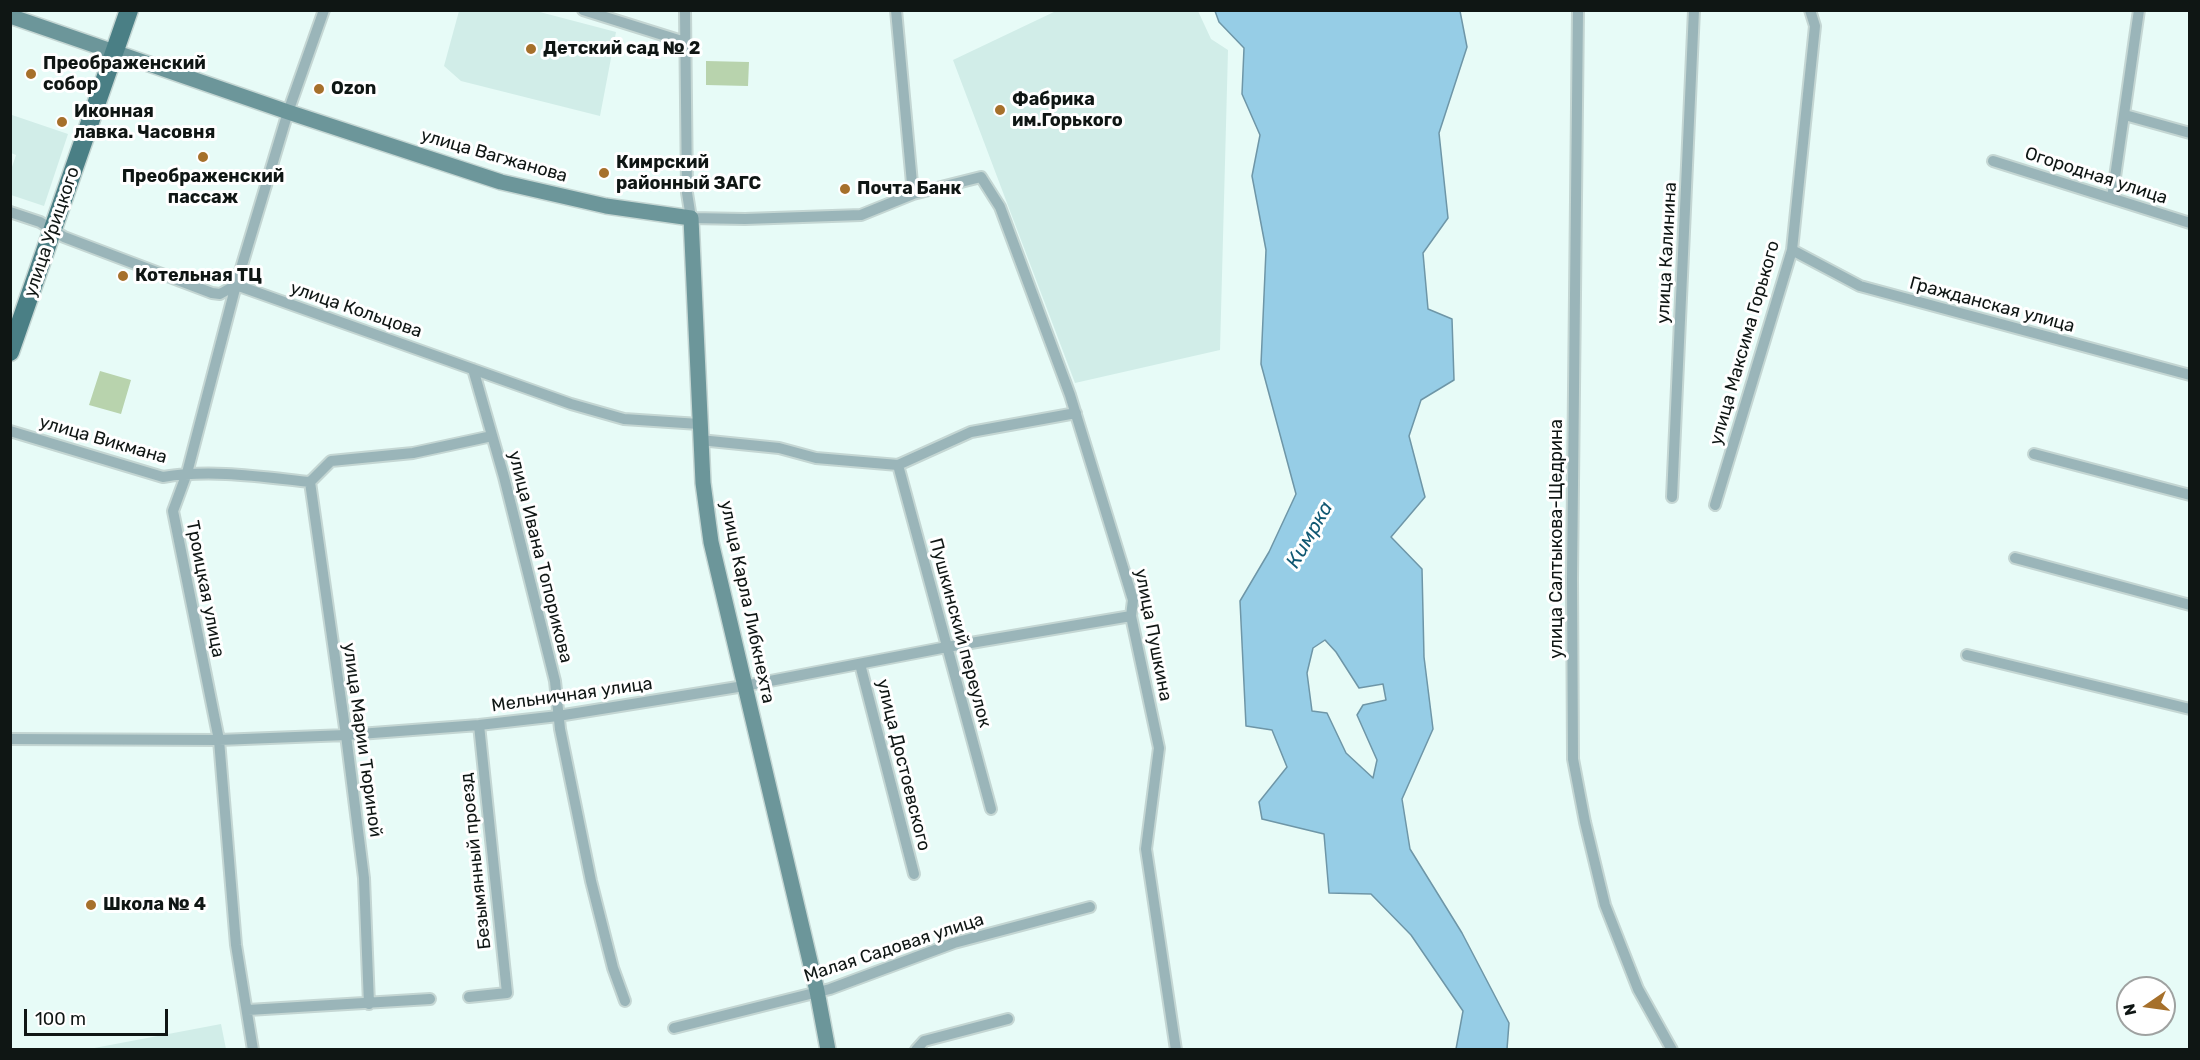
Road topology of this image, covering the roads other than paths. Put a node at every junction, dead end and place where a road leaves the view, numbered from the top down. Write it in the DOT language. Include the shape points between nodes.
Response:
graph roads {
  1 [pos="129,10"];
  2 [pos="324,10"];
  3 [pos="583,10"];
  4 [pos="685,10"];
  5 [pos="896,10"];
  6 [pos="1578,10"];
  7 [pos="1694,10"];
  8 [pos="1810,10"];
  9 [pos="2139,10"];
  10 [pos="10,16"];
  11 [pos="685,42"];
  12 [pos="115,51"];
  13 [pos="288,112"];
  14 [pos="2125,115"];
  15 [pos="2190,133"];
  16 [pos="1993,161"];
  17 [pos="981,177"];
  18 [pos="913,194"];
  19 [pos="2112,198"];
  20 [pos="10,212"];
  21 [pos="691,218"];
  22 [pos="2190,223"];
  23 [pos="52,230"];
  24 [pos="1792,250"];
  25 [pos="237,285"];
  26 [pos="10,352"];
  27 [pos="473,369"];
  28 [pos="2190,375"];
  29 [pos="1076,413"];
  30 [pos="699,424"];
  31 [pos="10,431"];
  32 [pos="492,436"];
  33 [pos="700,440"];
  34 [pos="2034,454"];
  35 [pos="898,465"];
  36 [pos="187,473"];
  37 [pos="310,482"];
  38 [pos="2190,495"];
  39 [pos="1672,497"];
  40 [pos="1715,505"];
  41 [pos="2015,558"];
  42 [pos="2190,605"];
  43 [pos="1131,616"];
  44 [pos="946,648"];
  45 [pos="1967,655"];
  46 [pos="860,664"];
  47 [pos="744,686"];
  48 [pos="2190,709"];
  49 [pos="558,716"];
  50 [pos="479,725"];
  51 [pos="346,735"];
  52 [pos="10,739"];
  53 [pos="219,740"];
  54 [pos="991,809"];
  55 [pos="914,874"];
  56 [pos="1090,907"];
  57 [pos="817,991"];
  58 [pos="469,997"];
  59 [pos="430,999"];
  60 [pos="625,1001"];
  61 [pos="369,1004"];
  62 [pos="248,1010"];
  63 [pos="1008,1019"];
  64 [pos="674,1028"];
  65 [pos="253,1050"];
  66 [pos="828,1050"];
  67 [pos="916,1050"];
  68 [pos="1176,1050"];
  69 [pos="1672,1050"];
  1 -- 12 [label="main road, улица Урицкого"];
  2 -- 13 [label="street, Троицкая улица"];
  3 -- 11 [label="street"];
  4 -- 11 [label="street, улица Карла Либкнехта"];
  5 -- 18 [label="street"];
  6 -- 69 [label="street, улица Салтыкова-Щедрина" via="1573,759 1605,905 1638,989"];
  7 -- 39 [label="street, улица Калинина"];
  8 -- 24 [label="street, улица Максима Горького" via="1815,26"];
  9 -- 14 [label="street"];
  10 -- 12 [label="street, улица Вагжанова"];
  11 -- 21 [label="street, улица Карла Либкнехта" via="687,193"];
  12 -- 13 [label="street, улица Вагжанова"];
  12 -- 23 [label="main road, улица Урицкого"];
  13 -- 21 [label="street, улица Вагжанова" via="501,182 606,206"];
  13 -- 25 [label="street, Троицкая улица"];
  14 -- 15 [label="street"];
  14 -- 19 [label="street"];
  16 -- 19 [label="street, Огородная улица"];
  17 -- 18 [label="street, улица Вагжанова"];
  17 -- 29 [label="street, улица Пушкина" via="1000,207"];
  18 -- 21 [label="street, улица Вагжанова" via="861,215"];
  19 -- 22 [label="street, Огородная улица"];
  20 -- 23 [label="street"];
  21 -- 30 [label="street, улица Карла Либкнехта"];
  23 -- 25 [label="street" via="212,293 220,294"];
  23 -- 26 [label="main road, улица Урицкого"];
  24 -- 28 [label="street, Гражданская улица" via="1860,286"];
  24 -- 40 [label="street, улица Максима Горького"];
  25 -- 27 [label="street, улица Кольцова"];
  25 -- 36 [label="street, Троицкая улица"];
  27 -- 30 [label="street, улица Кольцова" via="571,404 624,418"];
  27 -- 32 [label="street, улица Ивана Топорикова"];
  29 -- 35 [label="street" via="971,432"];
  29 -- 43 [label="street, улица Пушкина" via="1133,600"];
  30 -- 33 [label="street, улица Карла Либкнехта"];
  31 -- 36 [label="street, улица Викмана" via="163,477"];
  32 -- 37 [label="street" via="413,453 331,461"];
  32 -- 49 [label="street, улица Ивана Топорикова" via="555,681"];
  33 -- 35 [label="street" via="780,448 816,458"];
  33 -- 47 [label="street, улица Карла Либкнехта" via="711,542"];
  34 -- 38 [label="street"];
  35 -- 44 [label="street, Пушкинский переулок"];
  36 -- 37 [label="street, улица Викмана"];
  36 -- 53 [label="street, Троицкая улица" via="173,511"];
  37 -- 51 [label="street, улица Марии Тюриной"];
  41 -- 42 [label="street"];
  43 -- 44 [label="street, Мельничная улица"];
  43 -- 68 [label="street, улица Пушкина" via="1160,748 1146,849"];
  44 -- 46 [label="street, Мельничная улица"];
  44 -- 54 [label="street, Пушкинский переулок"];
  45 -- 48 [label="street"];
  46 -- 47 [label="street, Мельничная улица"];
  46 -- 55 [label="street, улица Достоевского"];
  47 -- 49 [label="street, Мельничная улица"];
  47 -- 57 [label="street, улица Карла Либкнехта"];
  49 -- 50 [label="street, Мельничная улица"];
  49 -- 60 [label="street, улица Ивана Топорикова" via="591,881"];
  50 -- 51 [label="street, Мельничная улица"];
  50 -- 58 [label="street, Безымянный проезд" via="507,993"];
  51 -- 53 [label="street, Мельничная улица"];
  51 -- 61 [label="street, улица Марии Тюриной" via="364,878"];
  52 -- 53 [label="street, Мельничная улица"];
  53 -- 62 [label="street, Троицкая улица" via="236,945"];
  56 -- 57 [label="street, Малая Садовая улица" via="954,943"];
  57 -- 64 [label="street, Малая Садовая улица"];
  57 -- 66 [label="street, улица Карла Либкнехта"];
  59 -- 61 [label="street"];
  61 -- 62 [label="street"];
  62 -- 65 [label="street, Троицкая улица"];
  63 -- 67 [label="street" via="924,1041"];
}
